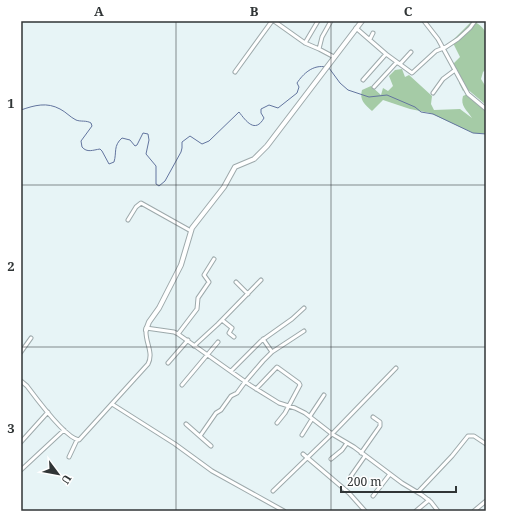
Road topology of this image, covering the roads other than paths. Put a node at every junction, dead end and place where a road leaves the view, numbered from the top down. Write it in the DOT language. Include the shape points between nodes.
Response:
graph roads {
  1 [pos="273,21"];
  2 [pos="318,21"];
  3 [pos="332,21"];
  4 [pos="362,21"];
  5 [pos="424,21"];
  6 [pos="475,21"];
  7 [pos="356,28"];
  8 [pos="374,33"];
  9 [pos="370,40"];
  10 [pos="305,43"];
  11 [pos="442,48"];
  12 [pos="319,49"];
  13 [pos="411,52"];
  14 [pos="386,54"];
  15 [pos="334,57"];
  16 [pos="399,63"];
  17 [pos="455,70"];
  18 [pos="236,72"];
  19 [pos="363,80"];
  20 [pos="374,87"];
  21 [pos="433,93"];
  22 [pos="486,109"];
  23 [pos="128,220"];
  24 [pos="190,231"];
  25 [pos="214,259"];
  26 [pos="261,280"];
  27 [pos="236,282"];
  28 [pos="248,294"];
  29 [pos="304,308"];
  30 [pos="222,320"];
  31 [pos="146,329"];
  32 [pos="304,331"];
  33 [pos="178,334"];
  34 [pos="234,337"];
  35 [pos="31,338"];
  36 [pos="263,339"];
  37 [pos="188,340"];
  38 [pos="218,342"];
  39 [pos="194,346"];
  40 [pos="21,352"];
  41 [pos="272,352"];
  42 [pos="207,354"];
  43 [pos="168,363"];
  44 [pos="396,368"];
  45 [pos="231,371"];
  46 [pos="21,381"];
  47 [pos="245,382"];
  48 [pos="182,386"];
  49 [pos="256,389"];
  50 [pos="324,395"];
  51 [pos="112,404"];
  52 [pos="288,406"];
  53 [pos="48,412"];
  54 [pos="311,418"];
  55 [pos="373,418"];
  56 [pos="277,423"];
  57 [pos="186,424"];
  58 [pos="64,430"];
  59 [pos="332,434"];
  60 [pos="302,435"];
  61 [pos="200,436"];
  62 [pos="77,440"];
  63 [pos="21,442"];
  64 [pos="347,443"];
  65 [pos="486,444"];
  66 [pos="211,446"];
  67 [pos="361,453"];
  68 [pos="303,454"];
  69 [pos="365,456"];
  70 [pos="69,457"];
  71 [pos="308,458"];
  72 [pos="332,459"];
  73 [pos="21,470"];
  74 [pos="390,474"];
  75 [pos="357,484"];
  76 [pos="273,491"];
  77 [pos="418,492"];
  78 [pos="373,496"];
  79 [pos="429,500"];
  80 [pos="486,501"];
  81 [pos="284,511"];
  82 [pos="365,511"];
  83 [pos="416,511"];
  84 [pos="438,511"];
  85 [pos="474,511"];
  1 -- 10 [label="street"];
  1 -- 18 [label="street"];
  2 -- 10 [label="street"];
  3 -- 12 [label="street"];
  4 -- 7 [label="street"];
  5 -- 11 [label="street"];
  6 -- 11 [label="street" via="458,39"];
  7 -- 9 [label="street"];
  7 -- 15 [label="street"];
  8 -- 9 [label="street"];
  9 -- 14 [label="street"];
  10 -- 12 [label="street"];
  11 -- 16 [label="street" via="412,72"];
  11 -- 17 [label="street"];
  12 -- 15 [label="street"];
  13 -- 16 [label="street"];
  14 -- 16 [label="street"];
  14 -- 19 [label="street"];
  15 -- 24 [label="street" via="260,154 252,161 234,169 224,187"];
  16 -- 20 [label="street"];
  17 -- 21 [label="street" via="443,79"];
  17 -- 22 [label="street" via="468,94"];
  23 -- 24 [label="street" via="136,207 142,204"];
  24 -- 31 [label="street" via="183,263"];
  25 -- 33 [label="street" via="204,276 209,282 200,296 197,308"];
  26 -- 28 [label="street"];
  27 -- 28 [label="street"];
  28 -- 30 [label="street"];
  29 -- 36 [label="street"];
  30 -- 34 [label="street" via="232,328 229,333"];
  30 -- 39 [label="street"];
  31 -- 33 [label="street"];
  31 -- 51 [label="street" via="150,361"];
  32 -- 41 [label="street"];
  33 -- 37 [label="street"];
  35 -- 40 [label="street"];
  36 -- 41 [label="street"];
  36 -- 45 [label="street"];
  37 -- 39 [label="street"];
  37 -- 43 [label="street"];
  38 -- 42 [label="street"];
  39 -- 42 [label="street"];
  41 -- 47 [label="street"];
  42 -- 45 [label="street"];
  42 -- 48 [label="street"];
  44 -- 59 [label="street"];
  45 -- 47 [label="street"];
  46 -- 53 [label="street"];
  47 -- 49 [label="street"];
  47 -- 61 [label="street" via="216,413"];
  49 -- 52 [label="street"];
  49 -- 52 [label="street" via="272,371 280,367 300,384"];
  50 -- 54 [label="street"];
  51 -- 62 [label="street"];
  51 -- 81 [label="street" via="219,475"];
  52 -- 54 [label="street" via="300,410"];
  52 -- 56 [label="street"];
  53 -- 58 [label="street"];
  53 -- 63 [label="street"];
  54 -- 59 [label="street"];
  54 -- 60 [label="street"];
  55 -- 67 [label="street" via="380,422 380,426"];
  57 -- 61 [label="street"];
  58 -- 62 [label="street"];
  58 -- 73 [label="street"];
  59 -- 64 [label="street"];
  59 -- 71 [label="street"];
  61 -- 66 [label="street"];
  62 -- 70 [label="street"];
  64 -- 67 [label="street"];
  64 -- 72 [label="street"];
  65 -- 77 [label="street" via="474,436 468,436"];
  67 -- 69 [label="street"];
  68 -- 71 [label="street"];
  69 -- 74 [label="street"];
  69 -- 75 [label="street" via="351,476"];
  71 -- 76 [label="street"];
  71 -- 82 [label="street" via="349,492"];
  74 -- 77 [label="street"];
  74 -- 78 [label="street"];
  77 -- 79 [label="street"];
  79 -- 83 [label="street"];
  79 -- 84 [label="street"];
  80 -- 85 [label="street"];
}
